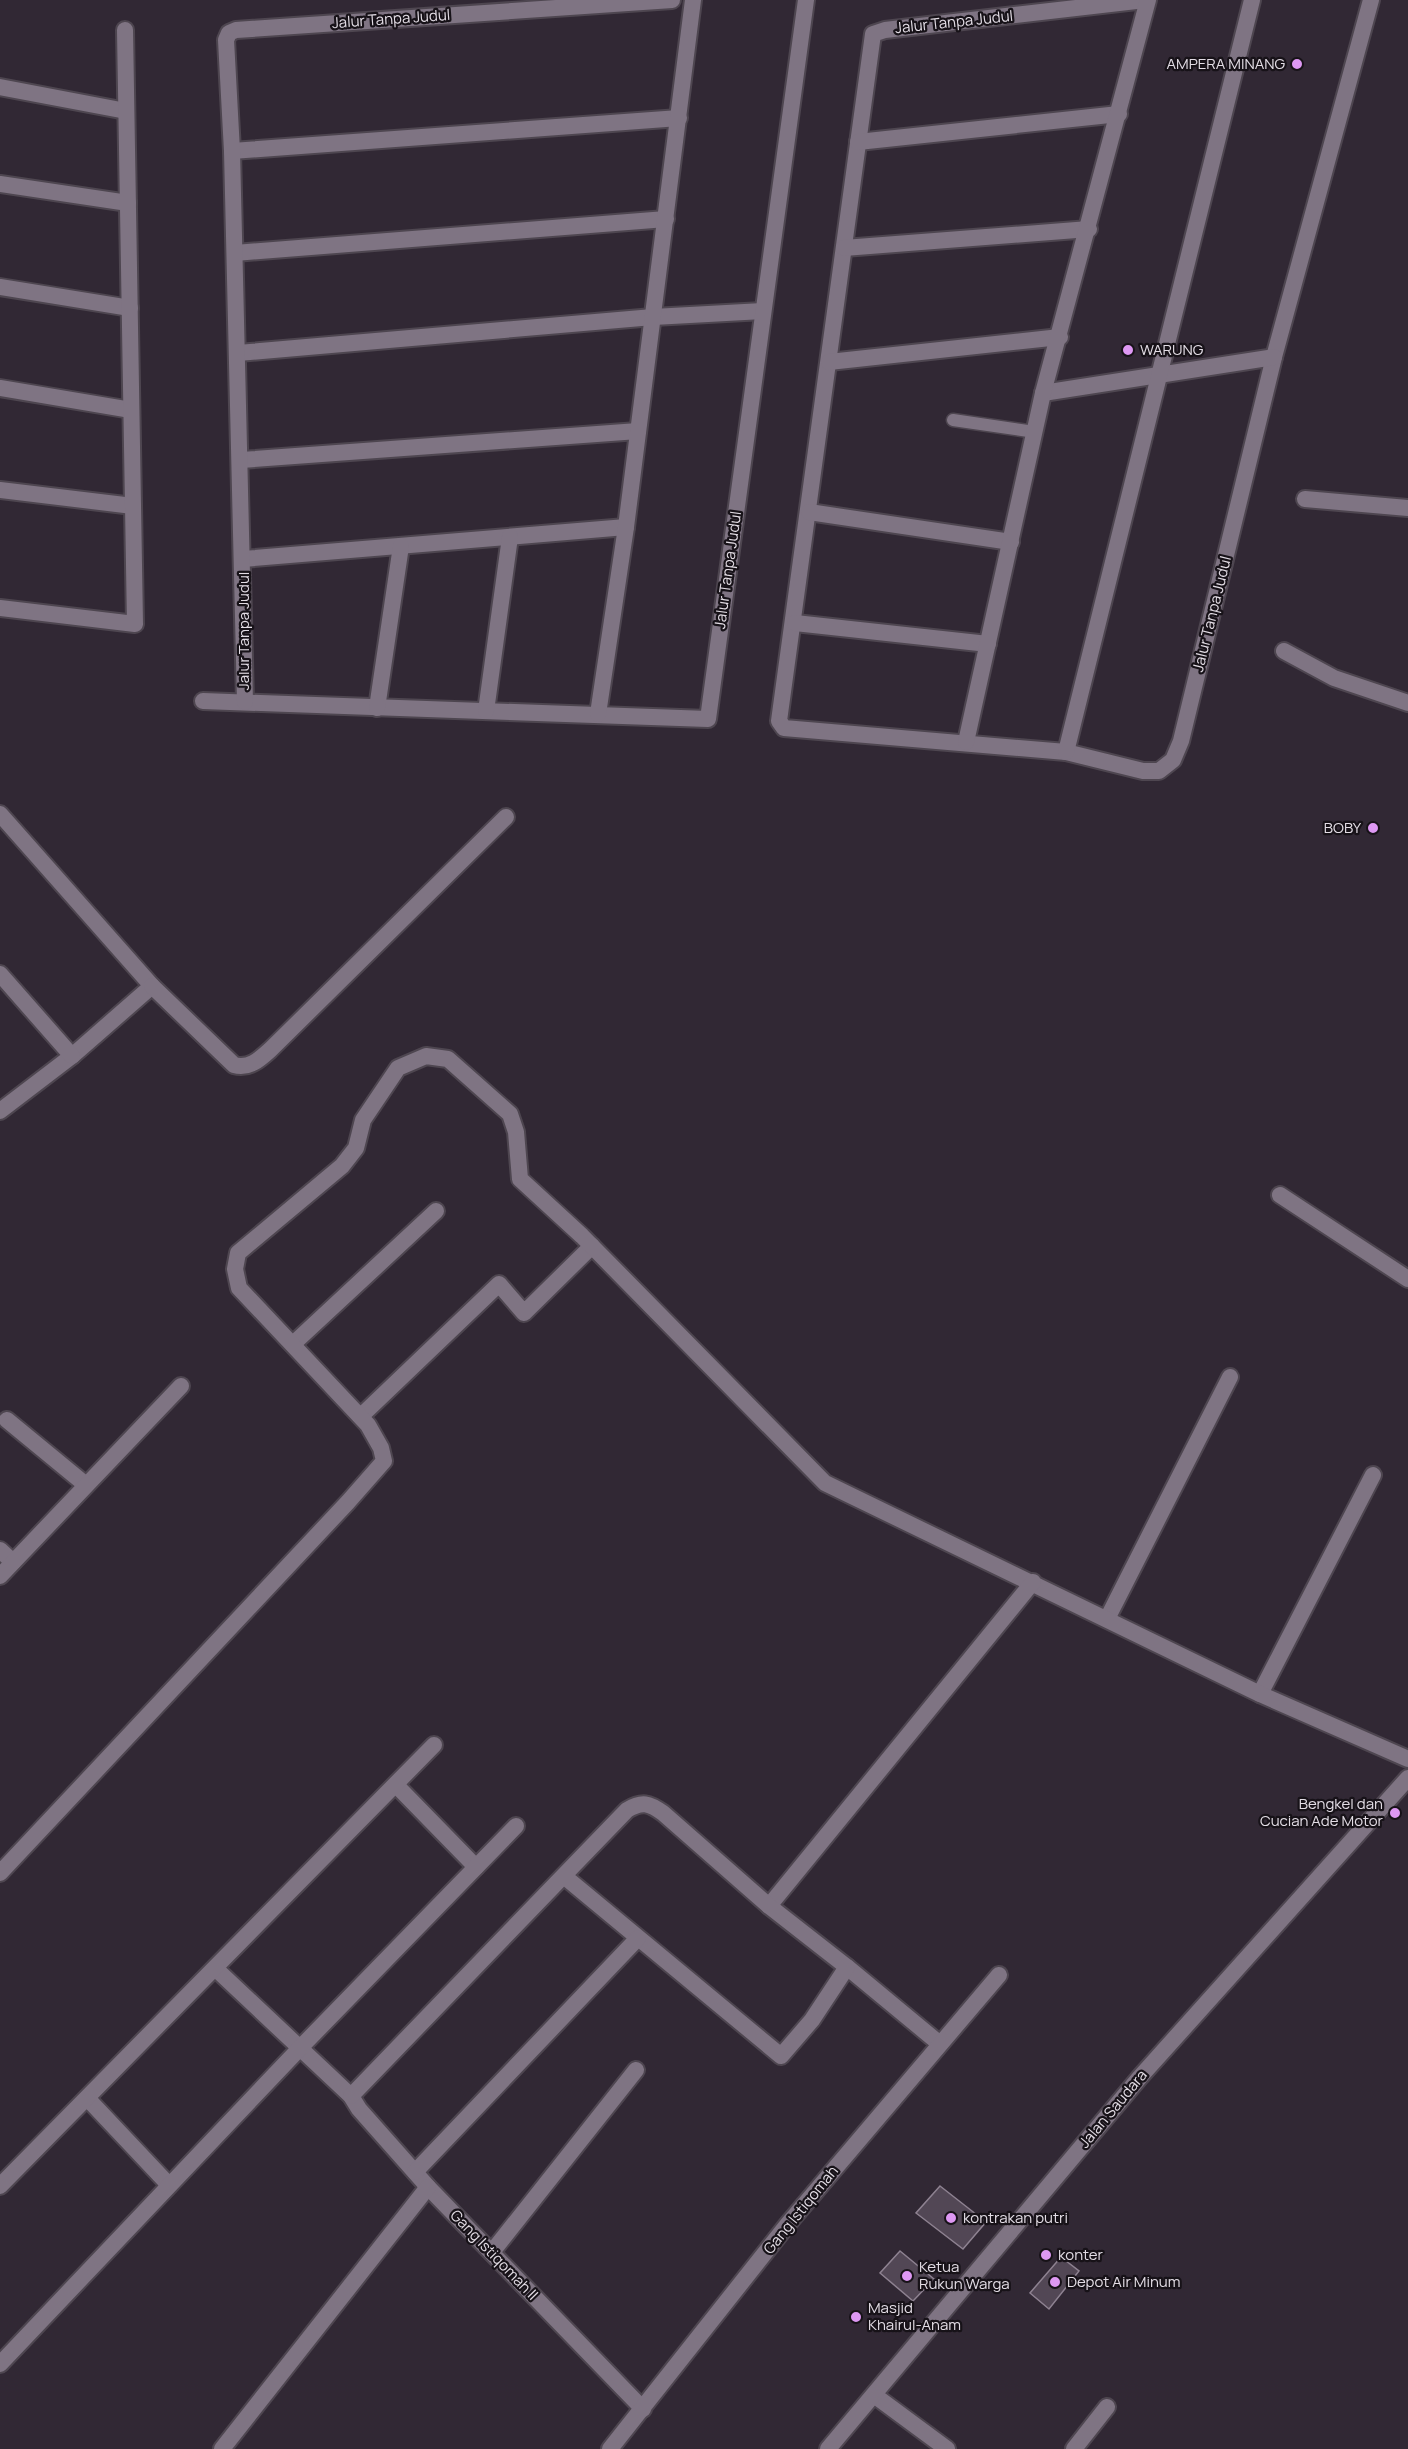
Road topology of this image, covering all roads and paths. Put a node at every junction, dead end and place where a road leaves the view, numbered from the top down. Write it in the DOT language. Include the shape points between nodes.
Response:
graph roads {
  1 [pos="672,0"];
  2 [pos="693,0"];
  3 [pos="806,0"];
  4 [pos="1147,0"];
  5 [pos="1252,0"];
  6 [pos="1371,0"];
  7 [pos="125,30"];
  8 [pos="0,87"];
  9 [pos="126,111"];
  10 [pos="1119,114"];
  11 [pos="679,118"];
  12 [pos="858,142"];
  13 [pos="232,151"];
  14 [pos="0,184"];
  15 [pos="128,203"];
  16 [pos="666,219"];
  17 [pos="1089,228"];
  18 [pos="844,248"];
  19 [pos="235,253"];
  20 [pos="0,287"];
  21 [pos="130,308"];
  22 [pos="763,311"];
  23 [pos="653,317"];
  24 [pos="1060,337"];
  25 [pos="238,353"];
  26 [pos="1274,357"];
  27 [pos="829,362"];
  28 [pos="1160,375"];
  29 [pos="0,388"];
  30 [pos="1044,393"];
  31 [pos="131,410"];
  32 [pos="953,420"];
  33 [pos="639,431"];
  34 [pos="1035,432"];
  35 [pos="241,460"];
  36 [pos="0,490"];
  37 [pos="1305,500"];
  38 [pos="133,506"];
  39 [pos="1408,508"];
  40 [pos="809,512"];
  41 [pos="626,528"];
  42 [pos="510,537"];
  43 [pos="1011,542"];
  44 [pos="401,546"];
  45 [pos="243,559"];
  46 [pos="0,608"];
  47 [pos="795,623"];
  48 [pos="988,644"];
  49 [pos="1284,651"];
  50 [pos="203,701"];
  51 [pos="245,702"];
  52 [pos="1408,703"];
  53 [pos="377,708"];
  54 [pos="486,711"];
  55 [pos="598,714"];
  56 [pos="966,742"];
  57 [pos="1066,752"];
  58 [pos="0,814"];
  59 [pos="506,817"];
  60 [pos="0,974"];
  61 [pos="152,986"];
  62 [pos="72,1056"];
  63 [pos="0,1112"];
  64 [pos="1280,1195"];
  65 [pos="436,1211"];
  66 [pos="592,1246"];
  67 [pos="1408,1279"];
  68 [pos="293,1344"];
  69 [pos="1230,1377"];
  70 [pos="181,1386"];
  71 [pos="361,1416"];
  72 [pos="7,1420"];
  73 [pos="1373,1474"];
  74 [pos="86,1485"];
  75 [pos="0,1550"];
  76 [pos="13,1562"];
  77 [pos="0,1576"];
  78 [pos="1033,1582"];
  79 [pos="1107,1619"];
  80 [pos="1260,1694"];
  81 [pos="434,1745"];
  82 [pos="1408,1760"];
  83 [pos="1408,1778"];
  84 [pos="396,1785"];
  85 [pos="516,1826"];
  86 [pos="476,1867"];
  87 [pos="0,1873"];
  88 [pos="565,1877"];
  89 [pos="769,1906"];
  90 [pos="638,1938"];
  91 [pos="847,1967"];
  92 [pos="216,1968"];
  93 [pos="999,1975"];
  94 [pos="940,2044"];
  95 [pos="300,2048"];
  96 [pos="636,2070"];
  97 [pos="351,2096"];
  98 [pos="87,2098"];
  99 [pos="415,2172"];
  100 [pos="169,2185"];
  101 [pos="0,2186"];
  102 [pos="428,2187"];
  103 [pos="492,2252"];
  104 [pos="0,2364"];
  105 [pos="874,2395"];
  106 [pos="1107,2407"];
  107 [pos="643,2409"];
  108 [pos="222,2449"];
  109 [pos="610,2449"];
  110 [pos="828,2449"];
  111 [pos="947,2449"];
  112 [pos="1074,2449"];
  1 -- 13 [label="street, Jalur Tanpa Judul" via="236,30 226,40"];
  2 -- 11 [label="street"];
  3 -- 22 [label="street, Jalur Tanpa Judul"];
  4 -- 10 [label="street, Jalur Tanpa Judul"];
  4 -- 12 [label="street, Jalur Tanpa Judul" via="874,32"];
  5 -- 28 [label="street"];
  6 -- 26 [label="street, Jalur Tanpa Judul"];
  7 -- 9 [label="street"];
  8 -- 9 [label="street"];
  9 -- 15 [label="street"];
  10 -- 12 [label="street"];
  10 -- 17 [label="street, Jalur Tanpa Judul"];
  11 -- 13 [label="street"];
  11 -- 16 [label="street"];
  12 -- 18 [label="street, Jalur Tanpa Judul"];
  13 -- 19 [label="street, Jalur Tanpa Judul"];
  14 -- 15 [label="street"];
  15 -- 21 [label="street"];
  16 -- 19 [label="street"];
  16 -- 23 [label="street"];
  17 -- 18 [label="street"];
  17 -- 24 [label="street, Jalur Tanpa Judul"];
  18 -- 27 [label="street, Jalur Tanpa Judul"];
  19 -- 25 [label="street, Jalur Tanpa Judul"];
  20 -- 21 [label="street"];
  21 -- 31 [label="street"];
  22 -- 23 [label="street"];
  22 -- 55 [label="street, Jalur Tanpa Judul" via="708,719"];
  23 -- 25 [label="street"];
  23 -- 33 [label="street"];
  24 -- 27 [label="street"];
  24 -- 30 [label="street, Jalur Tanpa Judul"];
  25 -- 35 [label="street, Jalur Tanpa Judul"];
  26 -- 28 [label="street"];
  26 -- 57 [label="street, Jalur Tanpa Judul" via="1181,741 1173,760 1159,771 1143,771"];
  27 -- 40 [label="street, Jalur Tanpa Judul"];
  28 -- 30 [label="street"];
  28 -- 57 [label="street"];
  29 -- 31 [label="street"];
  30 -- 34 [label="street, Jalur Tanpa Judul"];
  31 -- 38 [label="street"];
  32 -- 34 [label="lane"];
  33 -- 35 [label="street"];
  33 -- 41 [label="street"];
  34 -- 43 [label="street, Jalur Tanpa Judul"];
  35 -- 45 [label="street, Jalur Tanpa Judul"];
  36 -- 38 [label="street"];
  37 -- 39 [label="street"];
  38 -- 46 [label="street" via="135,624"];
  40 -- 43 [label="street"];
  40 -- 47 [label="street, Jalur Tanpa Judul"];
  41 -- 42 [label="street, Jalur Tanpa Judul"];
  41 -- 55 [label="street"];
  42 -- 44 [label="street, Jalur Tanpa Judul"];
  42 -- 54 [label="street"];
  43 -- 48 [label="street, Jalur Tanpa Judul"];
  44 -- 45 [label="street, Jalur Tanpa Judul"];
  44 -- 53 [label="street"];
  45 -- 51 [label="street, Jalur Tanpa Judul"];
  47 -- 48 [label="street"];
  47 -- 56 [label="street, Jalur Tanpa Judul" via="781,726"];
  48 -- 56 [label="street, Jalur Tanpa Judul"];
  49 -- 52 [label="street" via="1334,678"];
  50 -- 51 [label="street, Jalur Tanpa Judul"];
  51 -- 53 [label="street, Jalur Tanpa Judul"];
  53 -- 54 [label="street, Jalur Tanpa Judul"];
  54 -- 55 [label="street, Jalur Tanpa Judul"];
  56 -- 57 [label="street, Jalur Tanpa Judul"];
  58 -- 61 [label="street"];
  59 -- 61 [label="street" via="254,1063 234,1065"];
  60 -- 62 [label="street"];
  61 -- 62 [label="street"];
  62 -- 63 [label="street"];
  64 -- 67 [label="street"];
  65 -- 68 [label="street"];
  66 -- 68 [label="street" via="520,1179 516,1132 510,1113 448,1059 426,1056 398,1068 363,1120 356,1148 342,1166 238,1253 235,1269 239,1288"];
  66 -- 71 [label="street" via="524,1313 499,1284"];
  66 -- 78 [label="street" via="825,1483"];
  68 -- 71 [label="street"];
  69 -- 79 [label="street"];
  70 -- 74 [label="street"];
  71 -- 87 [label="street" via="384,1461"];
  72 -- 74 [label="street"];
  73 -- 80 [label="street"];
  74 -- 76 [label="street"];
  75 -- 76 [label="street"];
  76 -- 77 [label="street"];
  78 -- 79 [label="street"];
  78 -- 89 [label="street"];
  79 -- 80 [label="street"];
  80 -- 82 [label="street"];
  81 -- 84 [label="street"];
  83 -- 105 [label="street, Jalan Saudara" via="1140,2077"];
  84 -- 86 [label="street"];
  84 -- 92 [label="street"];
  85 -- 86 [label="street"];
  86 -- 95 [label="street"];
  88 -- 89 [label="street" via="627,1810 639,1803 650,1803"];
  88 -- 90 [label="street"];
  88 -- 97 [label="street"];
  89 -- 91 [label="street"];
  90 -- 91 [label="street" via="781,2056 812,2020"];
  90 -- 99 [label="street"];
  91 -- 94 [label="street"];
  92 -- 95 [label="street, Gang Istiqomah II"];
  92 -- 98 [label="street"];
  93 -- 94 [label="street, Gang Istiqomah"];
  94 -- 107 [label="street, Gang Istiqomah" via="787,2225"];
  95 -- 97 [label="street, Gang Istiqomah II"];
  95 -- 100 [label="street"];
  96 -- 103 [label="street"];
  97 -- 99 [label="street, Gang Istiqomah II" via="358,2109"];
  98 -- 100 [label="street"];
  98 -- 101 [label="street"];
  99 -- 102 [label="street, Gang Istiqomah II"];
  100 -- 104 [label="street"];
  102 -- 103 [label="street, Gang Istiqomah II"];
  102 -- 108 [label="street"];
  103 -- 107 [label="street, Gang Istiqomah II"];
  105 -- 110 [label="street, Jalan Saudara"];
  105 -- 111 [label="street"];
  106 -- 112 [label="street"];
  107 -- 109 [label="street, Gang Istiqomah"];
}
